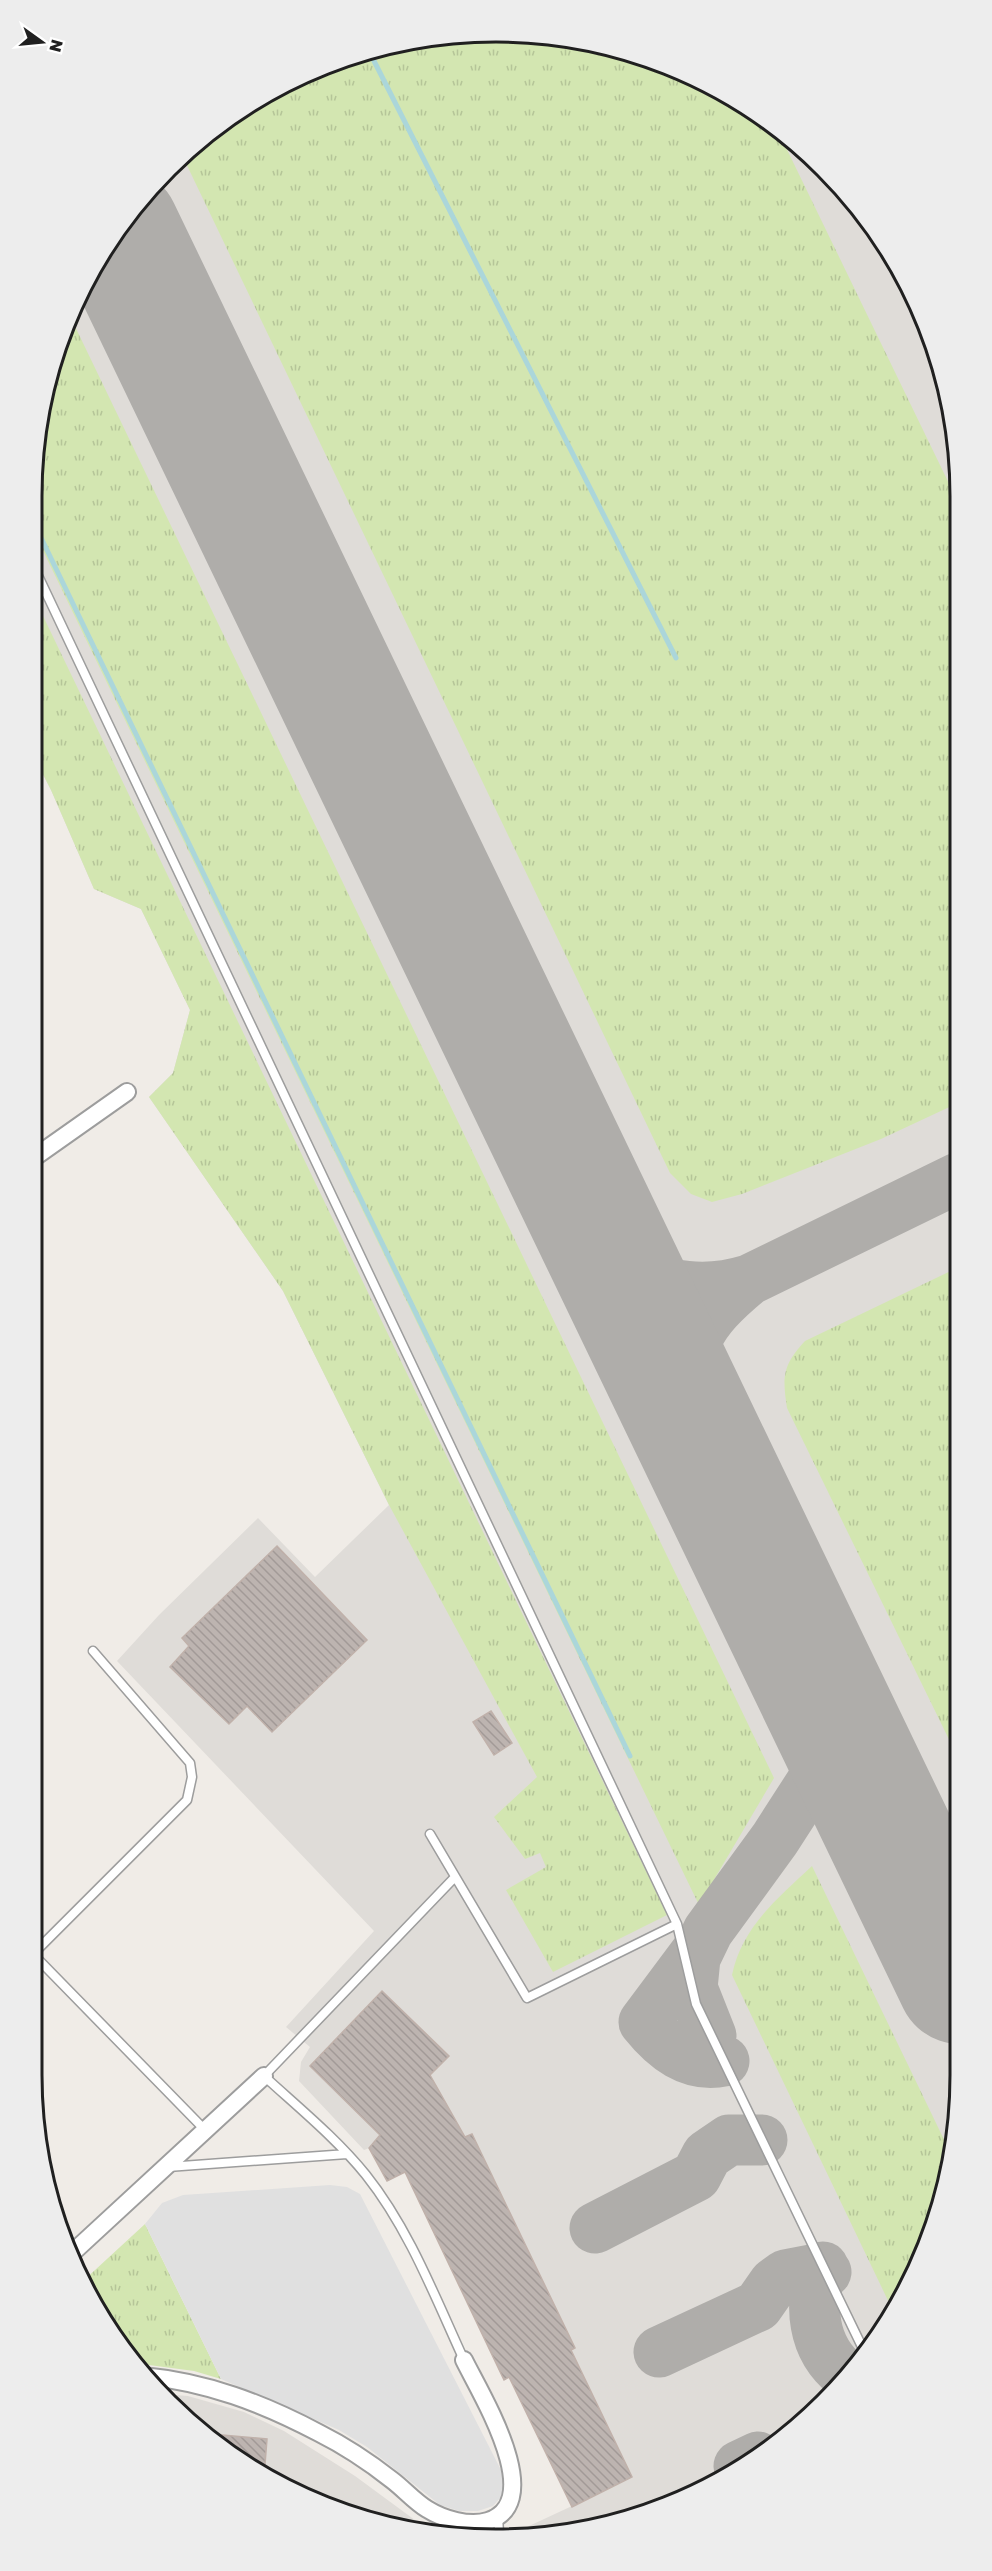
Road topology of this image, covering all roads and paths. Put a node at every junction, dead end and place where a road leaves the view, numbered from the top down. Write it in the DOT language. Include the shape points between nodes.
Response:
graph roads {
  1 [pos="42,584"];
  2 [pos="127,1092"];
  3 [pos="42,1152"];
  4 [pos="93,1651"];
  5 [pos="430,1834"];
  6 [pos="455,1877"];
  7 [pos="677,1924"];
  8 [pos="42,1945"];
  9 [pos="42,1963"];
  10 [pos="264,2076"];
  11 [pos="206,2131"];
  12 [pos="347,2154"];
  13 [pos="167,2167"];
  14 [pos="77,2249"];
  15 [pos="861,2344"];
  16 [pos="464,2360"];
  17 [pos="159,2378"];
  18 [pos="499,2525"];
  1 -- 7 [label="lane"];
  2 -- 3 [label="street"];
  4 -- 8 [label="lane" via="190,1763 190,1789 187,1800"];
  5 -- 6 [label="lane"];
  6 -- 7 [label="lane" via="527,1998"];
  6 -- 10 [label="lane"];
  7 -- 15 [label="lane" via="696,2004"];
  9 -- 11 [label="lane"];
  10 -- 11 [label="street"];
  10 -- 12 [label="lane"];
  11 -- 13 [label="street"];
  12 -- 13 [label="lane"];
  12 -- 16 [label="lane" via="402,2230"];
  13 -- 14 [label="street"];
  16 -- 18 [label="street" via="509,2456 513,2474 513,2489"];
  17 -- 18 [label="street" via="194,2383 258,2403 353,2451 441,2516"];
}
